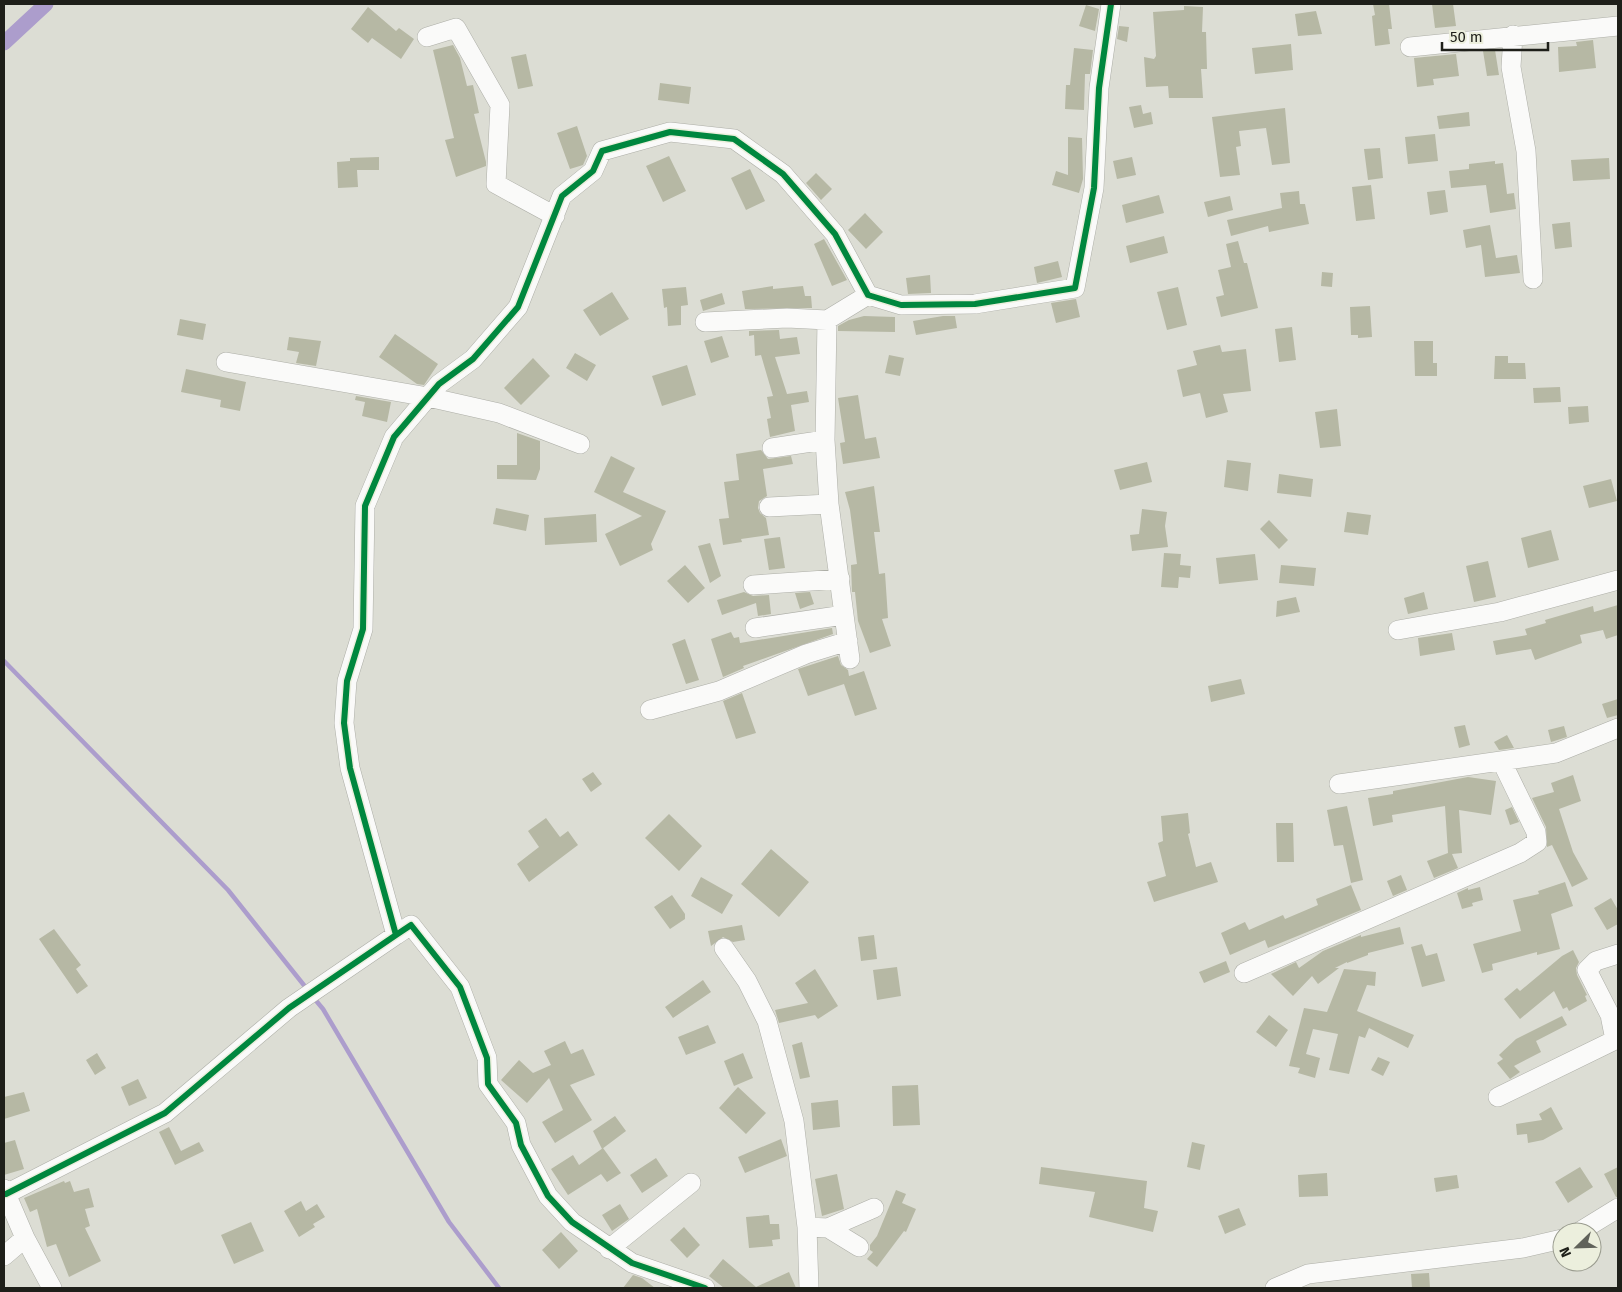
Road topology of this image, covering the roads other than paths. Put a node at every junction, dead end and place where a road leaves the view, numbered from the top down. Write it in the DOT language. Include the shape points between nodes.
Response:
graph roads {
  1 [pos="1111,4"];
  2 [pos="1618,26"];
  3 [pos="1513,35"];
  4 [pos="427,37"];
  5 [pos="1410,47"];
  6 [pos="555,216"];
  7 [pos="1533,280"];
  8 [pos="868,295"];
  9 [pos="827,320"];
  10 [pos="705,322"];
  11 [pos="226,362"];
  12 [pos="428,397"];
  13 [pos="824,440"];
  14 [pos="580,444"];
  15 [pos="772,448"];
  16 [pos="830,504"];
  17 [pos="769,507"];
  18 [pos="840,579"];
  19 [pos="1618,580"];
  20 [pos="753,585"];
  21 [pos="844,615"];
  22 [pos="755,628"];
  23 [pos="1398,630"];
  24 [pos="650,710"];
  25 [pos="1618,728"];
  26 [pos="1502,762"];
  27 [pos="1339,784"];
  28 [pos="396,935"];
  29 [pos="724,948"];
  30 [pos="1618,954"];
  31 [pos="1244,973"];
  32 [pos="1498,1097"];
  33 [pos="691,1183"];
  34 [pos="5,1191"];
  35 [pos="874,1208"];
  36 [pos="1618,1208"];
  37 [pos="1595,1222"];
  38 [pos="807,1227"];
  39 [pos="828,1228"];
  40 [pos="25,1238"];
  41 [pos="1552,1241"];
  42 [pos="859,1247"];
  43 [pos="609,1249"];
  44 [pos="4,1256"];
  45 [pos="52,1288"];
  46 [pos="705,1288"];
  47 [pos="809,1288"];
  48 [pos="1275,1288"];
  1 -- 8 [label="street" via="1099,88 1094,188 1075,288 975,304 901,305"];
  2 -- 3 [label="street"];
  3 -- 5 [label="street"];
  3 -- 7 [label="street" via="1511,67 1526,150"];
  4 -- 6 [label="street" via="456,28 500,105 496,184"];
  6 -- 8 [label="street" via="562,196 593,171 602,151 670,132 734,139 783,174 835,234"];
  6 -- 12 [label="street" via="518,307 472,359 439,384"];
  8 -- 9 [label="street"];
  9 -- 10 [label="street" via="787,318"];
  9 -- 13 [label="street"];
  11 -- 12 [label="street"];
  12 -- 14 [label="street" via="499,413"];
  12 -- 28 [label="street" via="394,437 365,506 363,629 347,681 344,723 350,768"];
  13 -- 15 [label="street"];
  13 -- 16 [label="street"];
  16 -- 17 [label="street"];
  16 -- 18 [label="street"];
  18 -- 20 [label="street"];
  18 -- 21 [label="street"];
  19 -- 23 [label="street" via="1500,612"];
  21 -- 22 [label="street"];
  21 -- 24 [label="street" via="849,650 806,654 720,691"];
  25 -- 26 [label="street" via="1556,753"];
  26 -- 27 [label="street"];
  26 -- 31 [label="street" via="1536,832 1537,842 1520,853"];
  28 -- 34 [label="street" via="289,1008 165,1113"];
  28 -- 43 [label="street" via="411,925 460,987 487,1058 488,1084 516,1123 521,1146 548,1196 572,1222"];
  29 -- 38 [label="street" via="747,981 767,1021 794,1121"];
  30 -- 32 [label="street" via="1596,961 1587,970 1610,1014 1615,1040"];
  33 -- 43 [label="street"];
  34 -- 40 [label="street"];
  35 -- 39 [label="street"];
  36 -- 37 [label="street"];
  38 -- 39 [label="street"];
  38 -- 47 [label="street"];
  39 -- 42 [label="street"];
  40 -- 44 [label="street"];
  40 -- 45 [label="street"];
  41 -- 48 [label="street" via="1523,1248 1308,1274"];
  43 -- 46 [label="street" via="632,1263"];
}
